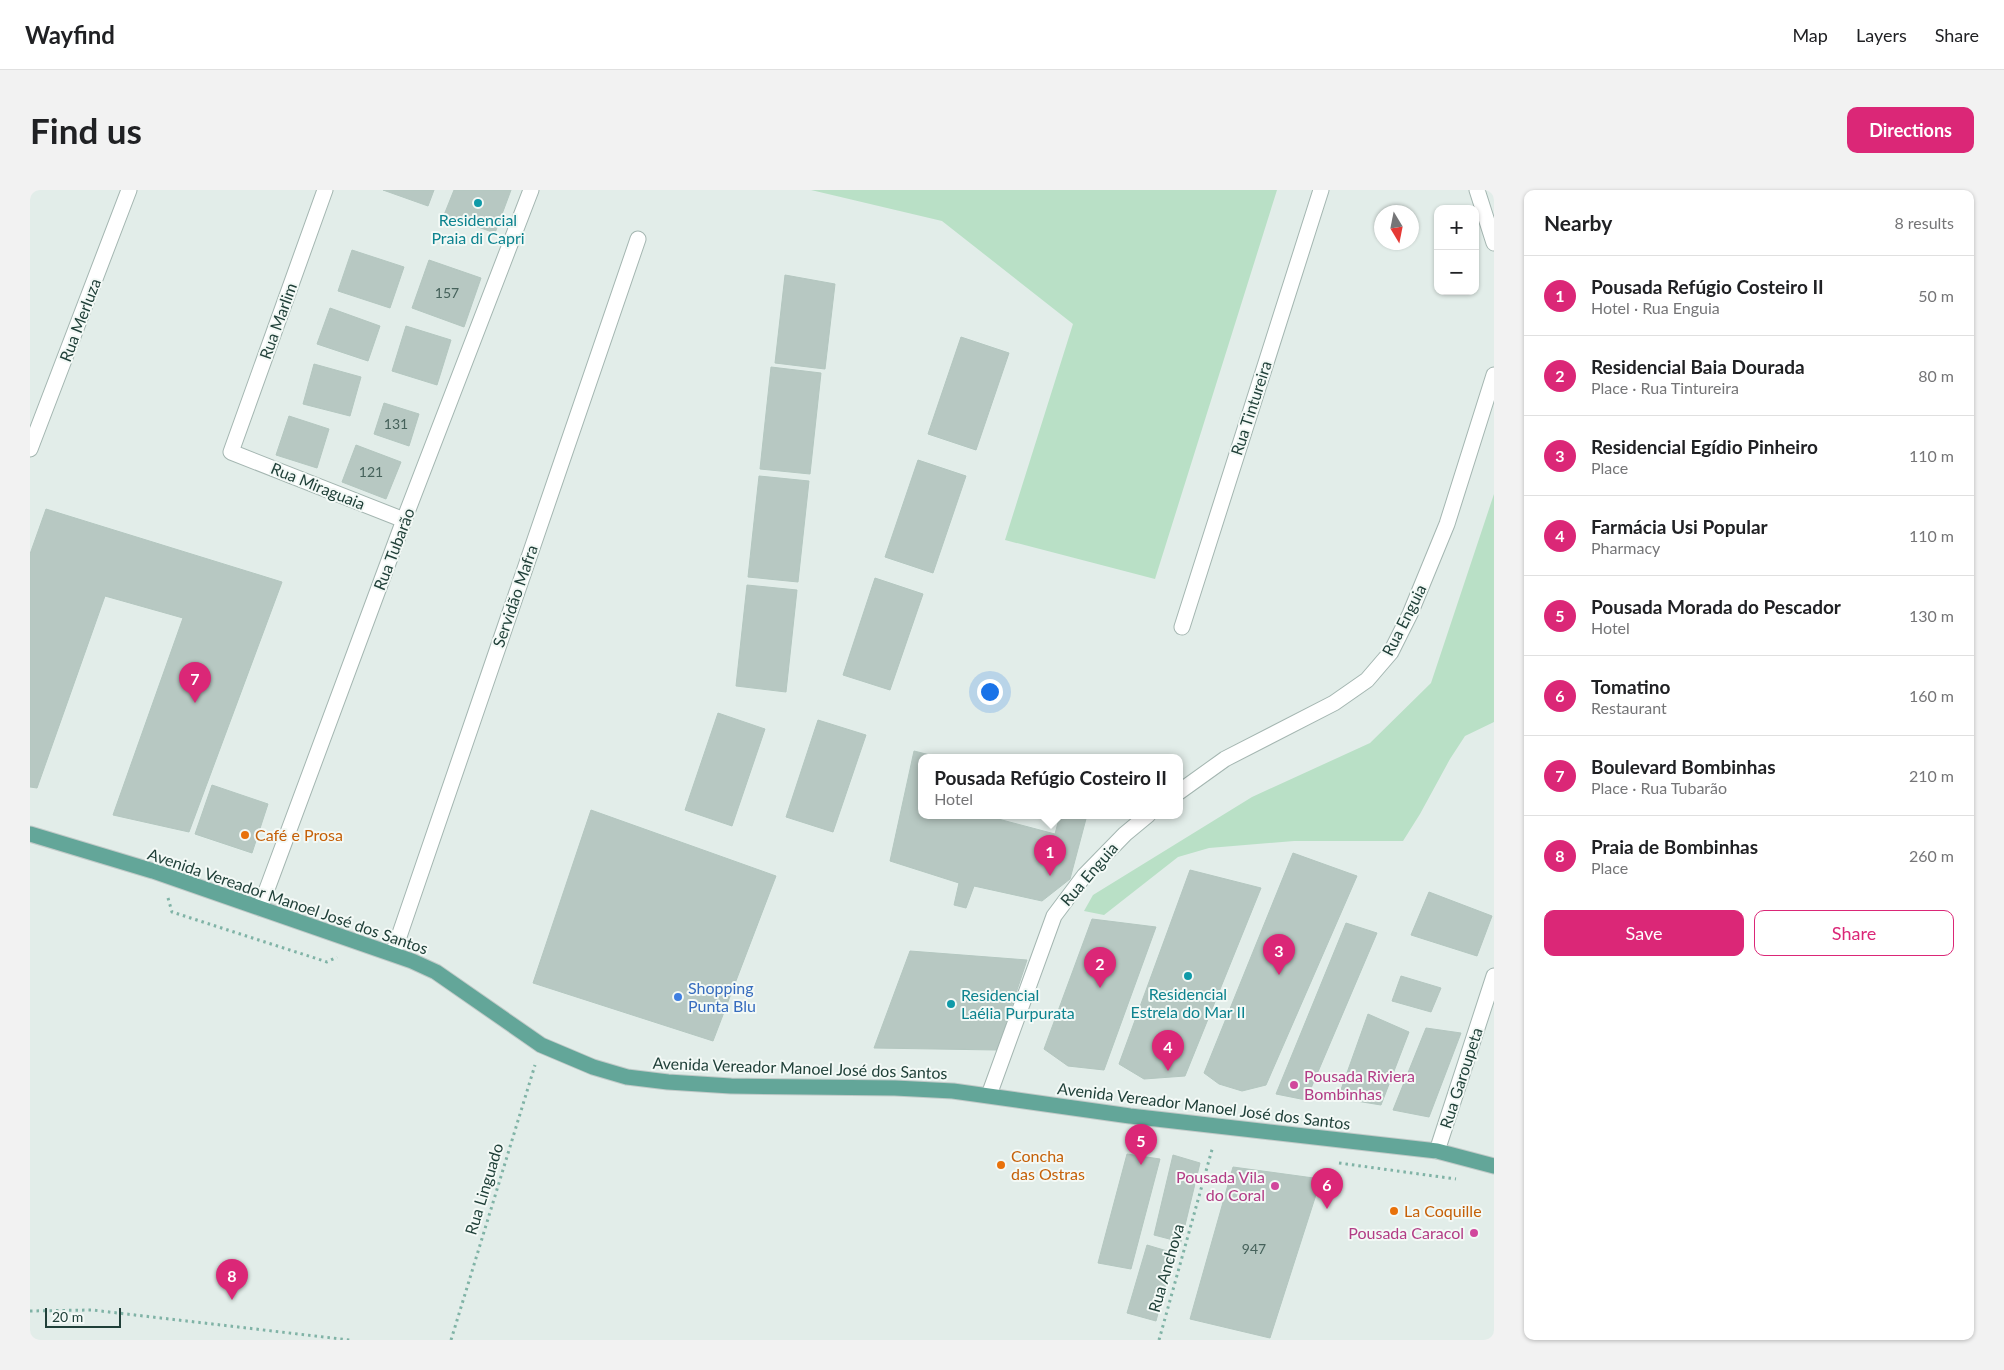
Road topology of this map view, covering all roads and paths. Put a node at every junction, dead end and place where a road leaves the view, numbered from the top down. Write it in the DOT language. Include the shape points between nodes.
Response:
graph roads {
  1 [pos="129,190"];
  2 [pos="325,190"];
  3 [pos="531,190"];
  4 [pos="1321,190"];
  5 [pos="1478,190"];
  6 [pos="638,239"];
  7 [pos="1494,243"];
  8 [pos="1494,375"];
  9 [pos="30,450"];
  10 [pos="231,452"];
  11 [pos="404,520"];
  12 [pos="1182,627"];
  13 [pos="1183,789"];
  14 [pos="1143,819"];
  15 [pos="30,834"];
  16 [pos="159,895"];
  17 [pos="260,908"];
  18 [pos="392,954"];
  19 [pos="341,955"];
  20 [pos="1494,976"];
  21 [pos="543,1067"];
  22 [pos="989,1095"];
  23 [pos="1205,1145"];
  24 [pos="1437,1151"];
  25 [pos="1330,1161"];
  26 [pos="1494,1166"];
  27 [pos="1463,1180"];
  28 [pos="30,1311"];
  29 [pos="350,1340"];
  30 [pos="451,1340"];
  31 [pos="1159,1340"];
  1 -- 9 [label="street, Rua Merluza"];
  2 -- 10 [label="street, Rua Marlim"];
  3 -- 11 [label="street, Rua Tubarão"];
  4 -- 12 [label="street, Rua Tintureira"];
  5 -- 7 [label="street"];
  6 -- 18 [label="street, Servidão Mafra"];
  8 -- 13 [label="street, Rua Enguia" via="1447,524 1391,652 1367,680 1334,703 1225,759"];
  10 -- 11 [label="street, Rua Miraguaia"];
  11 -- 17 [label="street, Rua Tubarão"];
  14 -- 22 [label="street, Rua Enguia" via="1084,876 1054,916"];
  15 -- 17 [label="main road, Avenida Vereador Manoel José dos Santos"];
  16 -- 19 [label="path" via="168,898 172,912 327,962"];
  17 -- 18 [label="main road, Avenida Vereador Manoel José dos Santos"];
  18 -- 22 [label="main road, Avenida Vereador Manoel José dos Santos" via="436,972 541,1045 584,1064 627,1077 730,1086 895,1088"];
  20 -- 24 [label="street, Rua Garoupeta"];
  21 -- 30 [label="path, Rua Linguado" via="535,1063"];
  22 -- 24 [label="main road, Avenida Vereador Manoel José dos Santos" via="1130,1116"];
  23 -- 31 [label="path, Rua Anchova" via="1213,1146"];
  24 -- 26 [label="main road, Avenida Vereador Manoel José dos Santos"];
  25 -- 27 [label="path"];
  28 -- 29 [label="path" via="92,1310"];
}
